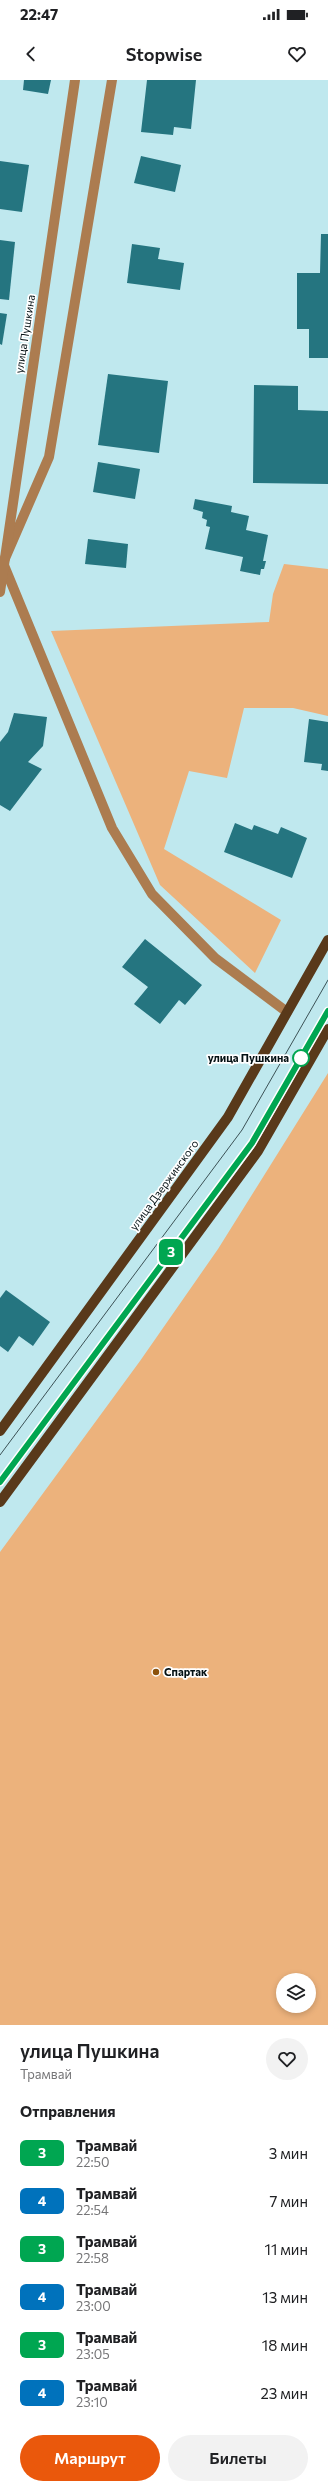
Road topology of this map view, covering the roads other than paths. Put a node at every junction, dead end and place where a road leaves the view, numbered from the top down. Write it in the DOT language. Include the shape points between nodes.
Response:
graph roads {
  1 [pos="75,80"];
  2 [pos="112,80"];
  3 [pos="3,563"];
  4 [pos="0,592"];
  5 [pos="328,940"];
  6 [pos="287,1012"];
  7 [pos="328,1029"];
  8 [pos="0,1431"];
  9 [pos="0,1502"];
  1 -- 3 [label="street, улица Пушкина"];
  2 -- 3 [label="street" via="49,457"];
  3 -- 4 [label="street, улица Пушкина"];
  3 -- 6 [label="street" via="112,828 152,894 214,958"];
  5 -- 6 [label="main road, улица Дзержинского"];
  6 -- 8 [label="main road, улица Дзержинского" via="228,1117"];
  7 -- 9 [label="main road" via="258,1151"];
}
